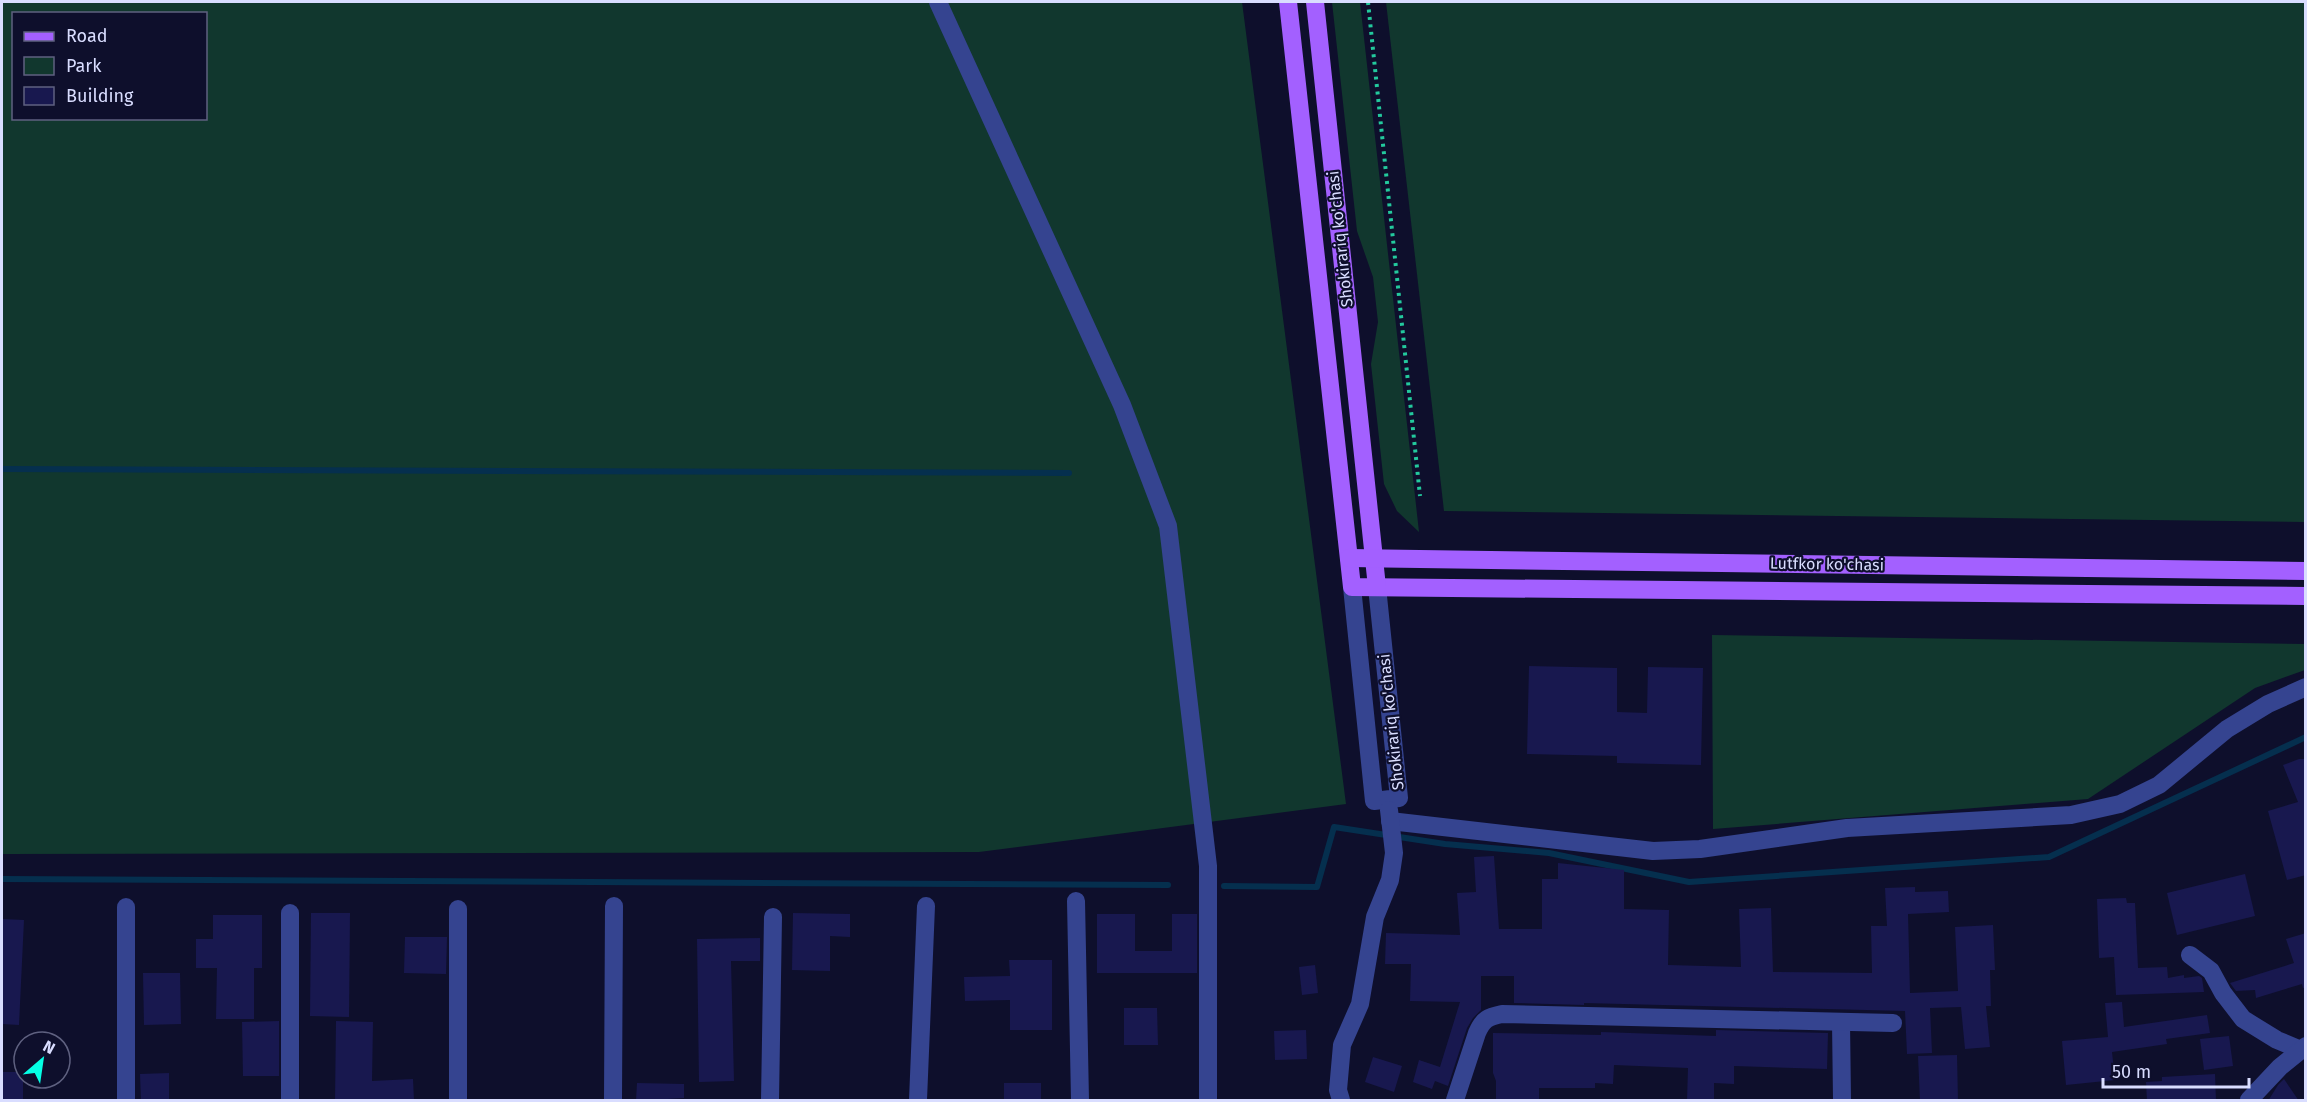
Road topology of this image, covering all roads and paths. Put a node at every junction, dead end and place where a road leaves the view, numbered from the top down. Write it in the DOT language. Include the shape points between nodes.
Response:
graph roads {
  1 [pos="938,2"];
  2 [pos="1288,2"];
  3 [pos="1315,2"];
  4 [pos="1368,2"];
  5 [pos="1420,496"];
  6 [pos="1349,558"];
  7 [pos="1374,558"];
  8 [pos="2306,571"];
  9 [pos="1352,587"];
  10 [pos="1377,587"];
  11 [pos="2306,596"];
  12 [pos="2306,687"];
  13 [pos="1388,799"];
  14 [pos="1390,821"];
  15 [pos="1077,901"];
  16 [pos="614,906"];
  17 [pos="926,906"];
  18 [pos="126,907"];
  19 [pos="458,909"];
  20 [pos="290,912"];
  21 [pos="773,917"];
  22 [pos="2190,955"];
  23 [pos="1841,1022"];
  24 [pos="1893,1023"];
  25 [pos="2303,1048"];
  26 [pos="126,1101"];
  27 [pos="290,1101"];
  28 [pos="458,1101"];
  29 [pos="613,1101"];
  30 [pos="770,1101"];
  31 [pos="918,1101"];
  32 [pos="1080,1101"];
  33 [pos="1208,1101"];
  34 [pos="1341,1101"];
  35 [pos="1455,1101"];
  36 [pos="1842,1101"];
  37 [pos="2249,1101"];
  1 -- 33 [label="street" via="1122,405 1168,526 1208,866"];
  2 -- 6 [label="main road, Shokirariq ko'chasi"];
  3 -- 7 [label="main road, Shokirariq ko'chasi"];
  4 -- 5 [label="path"];
  6 -- 7 [label="main road, Lutfkor ko'chasi"];
  6 -- 9 [label="main road, Shokirariq ko'chasi"];
  7 -- 8 [label="main road, Lutfkor ko'chasi"];
  7 -- 10 [label="main road, Shokirariq ko'chasi"];
  9 -- 10 [label="main road, Lutfkor ko'chasi"];
  9 -- 13 [label="street, Shokirariq ko'chasi" via="1374,801"];
  10 -- 11 [label="main road, Lutfkor ko'chasi"];
  10 -- 13 [label="street, Shokirariq ko'chasi" via="1399,798"];
  12 -- 14 [label="street" via="2227,729 2160,785 2120,804 2071,815 1847,828 1700,849 1653,850"];
  13 -- 14 [label="street"];
  14 -- 34 [label="street" via="1394,853 1390,880 1375,917 1360,1004 1342,1045 1338,1090"];
  15 -- 32 [label="street"];
  16 -- 29 [label="street"];
  17 -- 31 [label="street"];
  18 -- 26 [label="street"];
  19 -- 28 [label="street"];
  20 -- 27 [label="street"];
  21 -- 30 [label="street"];
  22 -- 25 [label="street" via="2211,971 2243,1019 2277,1040"];
  23 -- 24 [label="street"];
  23 -- 35 [label="street" via="1488,1017 1477,1033"];
  23 -- 36 [label="street"];
  25 -- 37 [label="street"];
}
